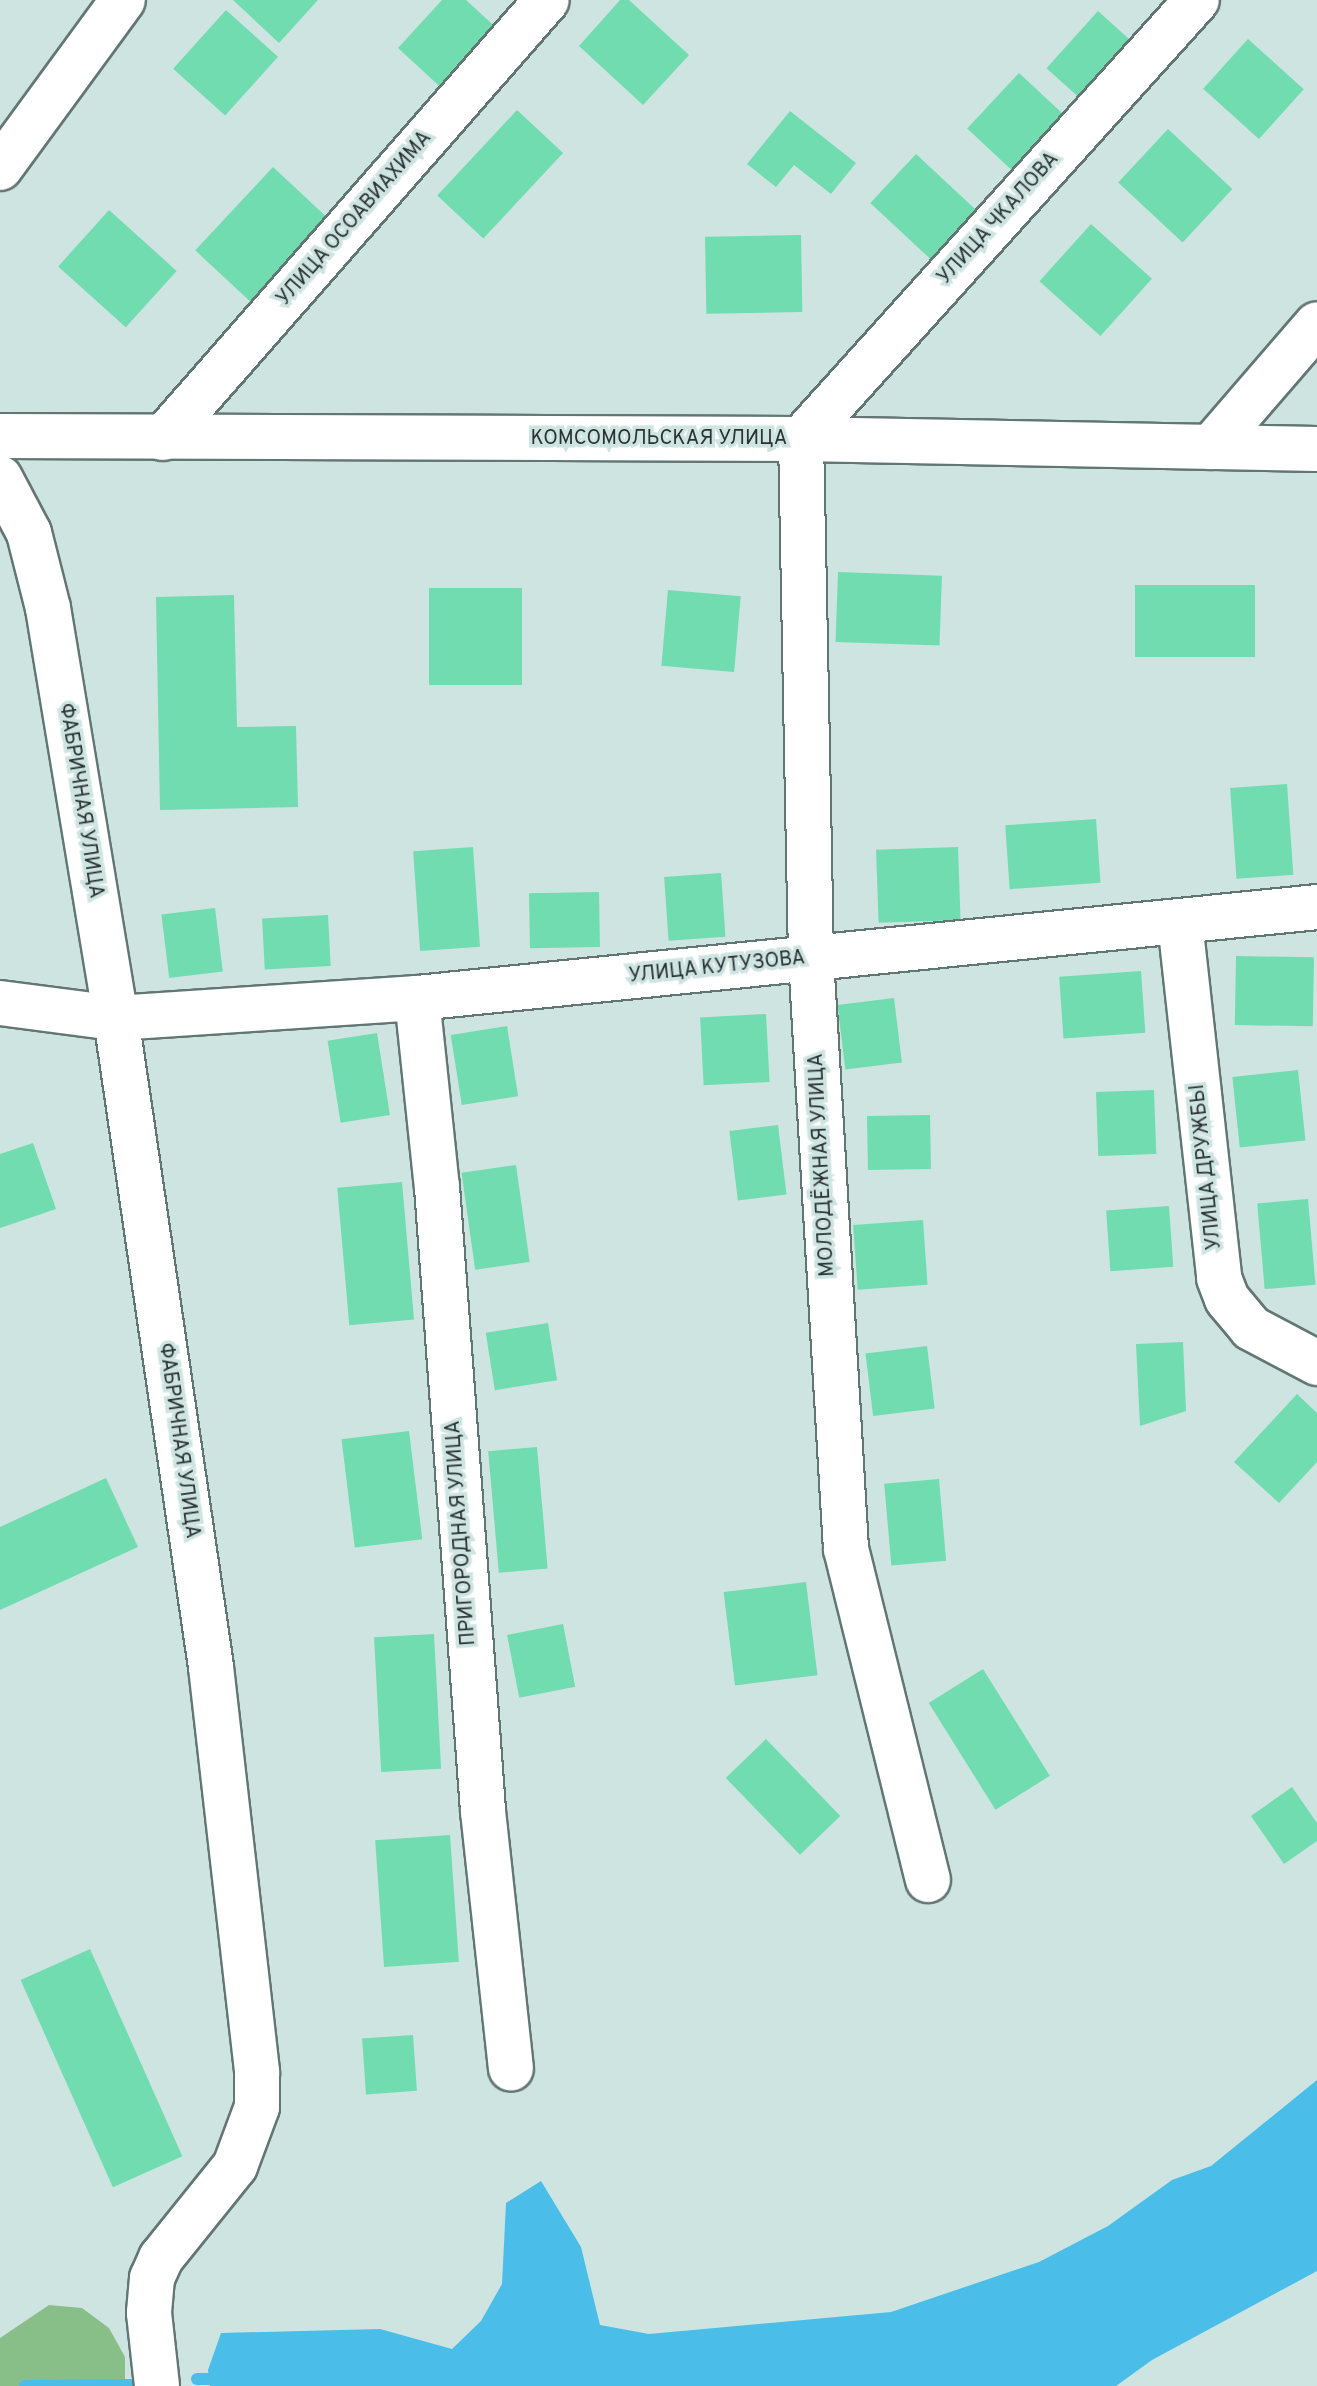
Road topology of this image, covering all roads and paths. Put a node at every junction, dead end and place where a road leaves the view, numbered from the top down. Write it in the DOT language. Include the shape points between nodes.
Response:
graph roads {
  1 [pos="123,0"];
  2 [pos="547,0"];
  3 [pos="1197,0"];
  4 [pos="0,168"];
  5 [pos="1317,324"];
  6 [pos="0,436"];
  7 [pos="163,438"];
  8 [pos="801,439"];
  9 [pos="1211,447"];
  10 [pos="1317,449"];
  11 [pos="0,478"];
  12 [pos="1317,907"];
  13 [pos="1180,922"];
  14 [pos="811,958"];
  15 [pos="417,998"];
  16 [pos="0,1003"];
  17 [pos="116,1018"];
  18 [pos="1317,1363"];
  19 [pos="928,1880"];
  20 [pos="511,2068"];
  21 [pos="157,2386"];
  1 -- 4 [label="street"];
  2 -- 7 [label="street, УЛИЦА ОСОАВИАХИМА"];
  3 -- 8 [label="street, УЛИЦА ЧКАЛОВА"];
  5 -- 9 [label="street"];
  6 -- 7 [label="street, КОМСОМОЛЬСКАЯ УЛИЦА"];
  7 -- 8 [label="street, КОМСОМОЛЬСКАЯ УЛИЦА"];
  8 -- 9 [label="street, КОМСОМОЛЬСКАЯ УЛИЦА"];
  8 -- 14 [label="street, МОЛОДЁЖНАЯ УЛИЦА"];
  9 -- 10 [label="street, КОМСОМОЛЬСКАЯ УЛИЦА"];
  11 -- 17 [label="street, ФАБРИЧНАЯ УЛИЦА" via="29,533 48,608"];
  12 -- 13 [label="street, УЛИЦА КУТУЗОВА"];
  13 -- 14 [label="street, УЛИЦА КУТУЗОВА"];
  13 -- 18 [label="street, УЛИЦА ДРУЖБЫ" via="1219,1278 1227,1299 1251,1328"];
  14 -- 15 [label="street, УЛИЦА КУТУЗОВА"];
  14 -- 19 [label="street, МОЛОДЁЖНАЯ УЛИЦА" via="846,1549"];
  15 -- 17 [label="street, УЛИЦА КУТУЗОВА"];
  15 -- 20 [label="street, ПРИГОРОДНАЯ УЛИЦА" via="437,1187 483,1811"];
  16 -- 17 [label="street, УЛИЦА КУТУЗОВА"];
  17 -- 21 [label="street, ФАБРИЧНАЯ УЛИЦА" via="211,1667 257,2073 257,2107 235,2166 161,2258 152,2278 149,2313"];
}
